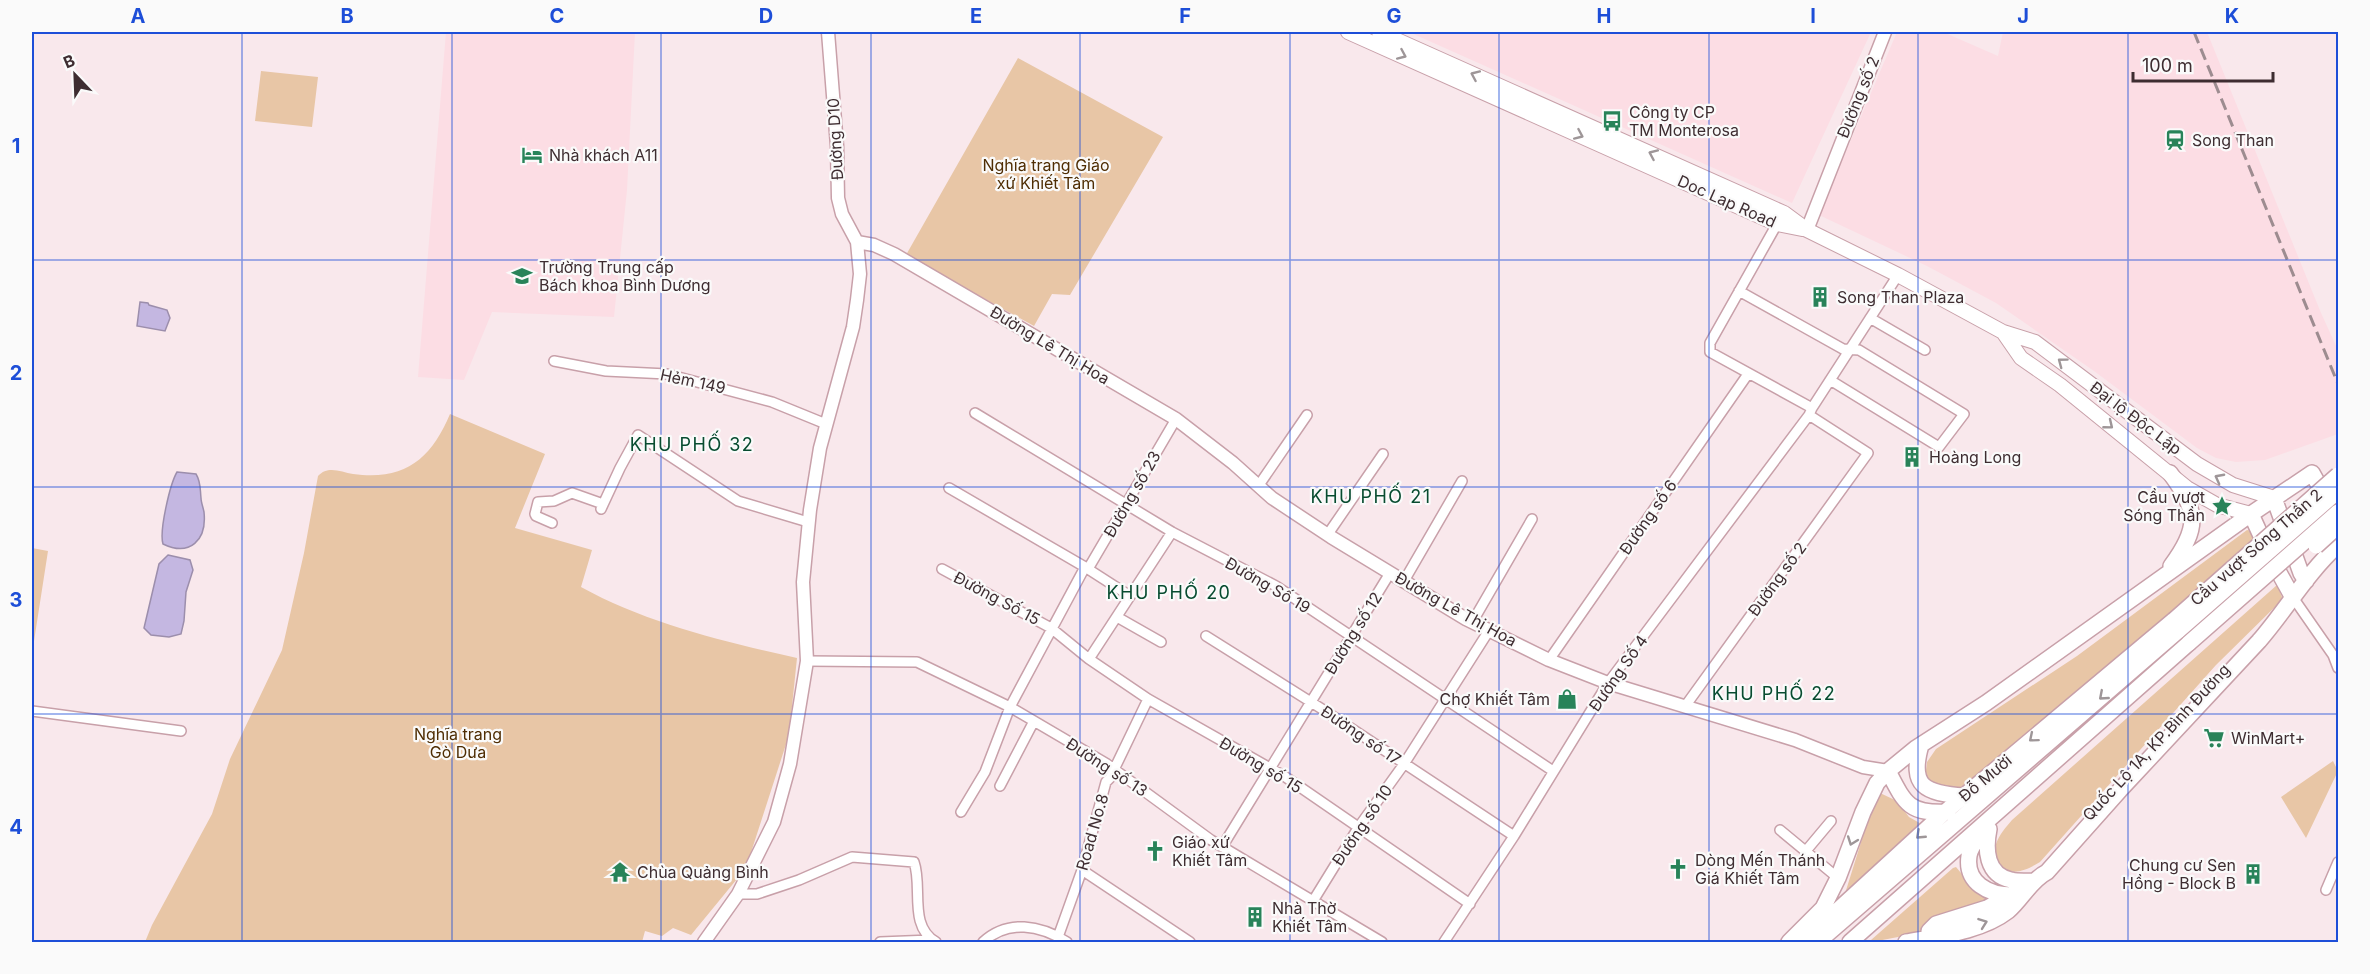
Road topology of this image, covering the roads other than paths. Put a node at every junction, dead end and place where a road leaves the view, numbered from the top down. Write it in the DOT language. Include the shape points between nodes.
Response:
graph roads {
  1 [pos="828,32"];
  2 [pos="1348,32"];
  3 [pos="1379,32"];
  4 [pos="1885,32"];
  5 [pos="1777,224"];
  6 [pos="1807,230"];
  7 [pos="858,242"];
  8 [pos="1898,274"];
  9 [pos="1739,291"];
  10 [pos="1870,318"];
  11 [pos="2003,332"];
  12 [pos="1850,350"];
  13 [pos="1925,350"];
  14 [pos="554,361"];
  15 [pos="1748,374"];
  16 [pos="1830,380"];
  17 [pos="1810,412"];
  18 [pos="975,413"];
  19 [pos="1307,415"];
  20 [pos="1176,419"];
  21 [pos="826,424"];
  22 [pos="1383,454"];
  23 [pos="2170,473"];
  24 [pos="2338,475"];
  25 [pos="1462,481"];
  26 [pos="2295,483"];
  27 [pos="1259,485"];
  28 [pos="949,488"];
  29 [pos="2338,491"];
  30 [pos="2274,498"];
  31 [pos="1125,505"];
  32 [pos="2338,512"];
  33 [pos="2251,514"];
  34 [pos="1532,519"];
  35 [pos="2338,519"];
  36 [pos="808,522"];
  37 [pos="552,523"];
  38 [pos="2338,526"];
  39 [pos="1172,532"];
  40 [pos="1328,534"];
  41 [pos="2333,550"];
  42 [pos="1087,568"];
  43 [pos="942,569"];
  44 [pos="1390,573"];
  45 [pos="2164,576"];
  46 [pos="1404,581"];
  47 [pos="2306,581"];
  48 [pos="1130,596"];
  49 [pos="2292,596"];
  50 [pos="1117,617"];
  51 [pos="1473,621"];
  52 [pos="2177,625"];
  53 [pos="1052,628"];
  54 [pos="1490,629"];
  55 [pos="1206,636"];
  56 [pos="1351,636"];
  57 [pos="1161,642"];
  58 [pos="2192,646"];
  59 [pos="1089,659"];
  60 [pos="1549,660"];
  61 [pos="807,661"];
  62 [pos="2338,668"];
  63 [pos="1608,683"];
  64 [pos="1148,699"];
  65 [pos="1445,699"];
  66 [pos="1311,702"];
  67 [pos="1686,705"];
  68 [pos="1010,707"];
  69 [pos="32,711"];
  70 [pos="1034,721"];
  71 [pos="181,731"];
  72 [pos="1921,745"];
  73 [pos="1404,764"];
  74 [pos="1113,768"];
  75 [pos="1270,768"];
  76 [pos="1553,771"];
  77 [pos="1888,771"];
  78 [pos="1000,786"];
  79 [pos="1966,803"];
  80 [pos="961,812"];
  81 [pos="1945,812"];
  82 [pos="1831,821"];
  83 [pos="1991,823"];
  84 [pos="1358,828"];
  85 [pos="1780,830"];
  86 [pos="1514,836"];
  87 [pos="1976,841"];
  88 [pos="1222,847"];
  89 [pos="1805,852"];
  90 [pos="2338,862"];
  91 [pos="1082,870"];
  92 [pos="1838,878"];
  93 [pos="2037,878"];
  94 [pos="2338,882"];
  95 [pos="738,894"];
  96 [pos="2012,895"];
  97 [pos="1313,901"];
  98 [pos="1470,904"];
  99 [pos="1063,940"];
  100 [pos="1931,940"];
  101 [pos="933,941"];
  102 [pos="704,942"];
  103 [pos="880,942"];
  104 [pos="983,942"];
  105 [pos="1190,942"];
  106 [pos="1382,942"];
  107 [pos="1444,942"];
  108 [pos="1789,942"];
  109 [pos="1803,942"];
  110 [pos="1818,942"];
  111 [pos="1850,942"];
  112 [pos="1861,942"];
  113 [pos="1906,942"];
  1 -- 7 [label="street, Đường D10" via="838,198"];
  2 -- 5 [label="main road, Doc Lap Road, one-way"];
  6 -- 3 [label="main road, Doc Lap Road, one-way" via="1784,213"];
  4 -- 6 [label="street, Đường số 2"];
  5 -- 6 [label="main road, Doc Lap Road"];
  5 -- 9 [label="street"];
  6 -- 8 [label="main road, Đại lộ Độc Lập"];
  7 -- 20 [label="street, Đường Lê Thị Hoa" via="894,254"];
  7 -- 21 [label="street" via="860,274 853,327"];
  8 -- 10 [label="street, Đường Số 4"];
  8 -- 11 [label="main road, Đại lộ Độc Lập"];
  9 -- 12 [label="street"];
  9 -- 15 [label="street" via="1710,343 1710,352"];
  10 -- 12 [label="street, Đường Số 4"];
  10 -- 13 [label="street"];
  11 -- 23 [label="main road, Đại lộ Độc Lập, one-way" via="2021,358"];
  30 -- 11 [label="main road, Đại lộ Độc Lập, one-way" via="2241,488 2207,471 2035,342"];
  12 -- 16 [label="street, Đường Số 4"];
  12 -- 16 [label="street" via="1858,350 1964,414 1939,447"];
  14 -- 21 [label="street, Hẻm 149" via="606,371 668,374 772,402"];
  15 -- 17 [label="street"];
  15 -- 60 [label="street, Đường số 6"];
  16 -- 17 [label="street, Đường Số 4"];
  17 -- 63 [label="street, Đường Số 4"];
  17 -- 67 [label="street, Đường số 2" via="1868,453"];
  18 -- 31 [label="street, Đường Số 19"];
  19 -- 27 [label="street"];
  20 -- 27 [label="street, Đường Lê Thị Hoa"];
  20 -- 31 [label="street, Đường số 23"];
  21 -- 36 [label="street"];
  22 -- 40 [label="street"];
  23 -- 33 [label="main road, Đại lộ Độc Lập" via="2207,500"];
  23 -- 45 [label="highway" via="2188,498 2192,519 2179,555"];
  24 -- 52 [label="highway, Cầu vượt Sóng Thần 2, bridge"];
  25 -- 46 [label="street"];
  26 -- 30 [label="highway"];
  26 -- 35 [label="highway" via="2312,473"];
  26 -- 41 [label="highway"];
  27 -- 40 [label="street, Đường Lê Thị Hoa" via="1272,498"];
  28 -- 42 [label="street"];
  29 -- 52 [label="highway, Cầu vượt Sóng Thần 2, bridge"];
  30 -- 33 [label="highway"];
  30 -- 47 [label="highway"];
  31 -- 39 [label="street, Đường Số 19"];
  31 -- 42 [label="street, Đường số 23"];
  32 -- 58 [label="highway, bridge"];
  33 -- 45 [label="highway"];
  33 -- 49 [label="highway"];
  34 -- 51 [label="street"];
  36 -- 37 [label="street" via="738,501 638,435 602,507 572,493 554,501 541,501 535,514"];
  36 -- 61 [label="street" via="803,582"];
  38 -- 58 [label="highway, bridge"];
  39 -- 48 [label="street"];
  39 -- 56 [label="street, Đường Số 19" via="1276,586"];
  40 -- 44 [label="street, Đường Lê Thị Hoa"];
  41 -- 47 [label="highway"];
  42 -- 48 [label="street"];
  42 -- 53 [label="street, Đường số 23"];
  43 -- 53 [label="street, Đường Số 15"];
  44 -- 46 [label="street, Đường Lê Thị Hoa"];
  44 -- 56 [label="street, Đường số 12"];
  45 -- 72 [label="highway"];
  46 -- 51 [label="street, Đường Lê Thị Hoa"];
  47 -- 49 [label="highway"];
  48 -- 50 [label="street"];
  49 -- 62 [label="street"];
  49 -- 93 [label="highway" via="2259,641 2047,872"];
  50 -- 57 [label="street"];
  50 -- 59 [label="street"];
  51 -- 54 [label="street, Đường Lê Thị Hoa"];
  52 -- 79 [label="highway, Đỗ Mười, one-way"];
  53 -- 59 [label="street, Đường số 15"];
  53 -- 68 [label="street, Đường số 23"];
  54 -- 60 [label="street, Đường Lê Thị Hoa"];
  54 -- 65 [label="street, Đường số 10"];
  55 -- 66 [label="street, Đường số 17"];
  56 -- 65 [label="street, Đường Số 19"];
  56 -- 66 [label="street, Đường số 12"];
  58 -- 83 [label="highway, Đỗ Mười"];
  59 -- 64 [label="street, Đường số 15"];
  60 -- 63 [label="street, Đường Lê Thị Hoa"];
  61 -- 68 [label="street, Đường số 13" via="917,662"];
  61 -- 95 [label="street" via="797,732 774,822"];
  63 -- 67 [label="street, Đường Lê Thị Hoa"];
  63 -- 76 [label="street, Đường Số 4"];
  64 -- 74 [label="street, Road No.8"];
  64 -- 75 [label="street, Đường số 15"];
  65 -- 73 [label="street, Đường số 10"];
  65 -- 76 [label="street, Đường Số 19"];
  66 -- 73 [label="street, Đường số 17"];
  66 -- 75 [label="street, Đường số 12"];
  67 -- 77 [label="street, Đường Lê Thị Hoa" via="1795,740 1863,767"];
  68 -- 70 [label="street, Đường số 13"];
  68 -- 80 [label="street, Đường số 23" via="985,772"];
  69 -- 71 [label="street"];
  70 -- 74 [label="street, Đường số 13"];
  70 -- 78 [label="street"];
  72 -- 77 [label="highway"];
  72 -- 79 [label="highway" via="1916,770 1920,781 1936,793"];
  73 -- 84 [label="street, Đường số 10"];
  73 -- 86 [label="street, Đường số 17"];
  74 -- 88 [label="street, Đường số 13"];
  74 -- 91 [label="street, Road No.8"];
  75 -- 84 [label="street, Đường số 15"];
  75 -- 88 [label="street, Đường số 12"];
  76 -- 86 [label="street, Đường Số 4"];
  77 -- 81 [label="highway" via="1911,807 1929,813"];
  77 -- 92 [label="highway, one-way" via="1877,783 1863,812"];
  79 -- 81 [label="highway"];
  79 -- 110 [label="highway, Đỗ Mười"];
  81 -- 109 [label="highway, Đỗ Mười, one-way"];
  82 -- 89 [label="street"];
  83 -- 87 [label="highway, Đỗ Mười"];
  83 -- 93 [label="highway" via="1985,851 1994,869 2011,880"];
  83 -- 111 [label="highway, Đỗ Mười"];
  84 -- 97 [label="street, Đường số 10"];
  84 -- 98 [label="street, Đường số 15"];
  85 -- 89 [label="street"];
  86 -- 98 [label="street, Đường Số 4"];
  87 -- 96 [label="highway" via="1969,856 1976,882 1993,893"];
  87 -- 112 [label="highway, Đỗ Mười"];
  88 -- 97 [label="street, Đường số 13"];
  89 -- 92 [label="street"];
  90 -- 94 [label="street" via="2326,890"];
  91 -- 99 [label="street, Road No.8"];
  91 -- 105 [label="street"];
  92 -- 108 [label="highway" via="1823,908"];
  93 -- 96 [label="highway"];
  100 -- 93 [label="highway, one-way" via="1995,919 2018,901"];
  95 -- 101 [label="street" via="757,894 852,857 914,862 919,916"];
  95 -- 102 [label="street"];
  96 -- 100 [label="highway" via="1987,908 1936,924 1929,931"];
  97 -- 106 [label="street, Đường số 13"];
  98 -- 107 [label="street, Đường Số 4"];
  99 -- 104 [label="street" via="1035,927 1011,927"];
  100 -- 113 [label="highway"];
  101 -- 103 [label="street"];
}
